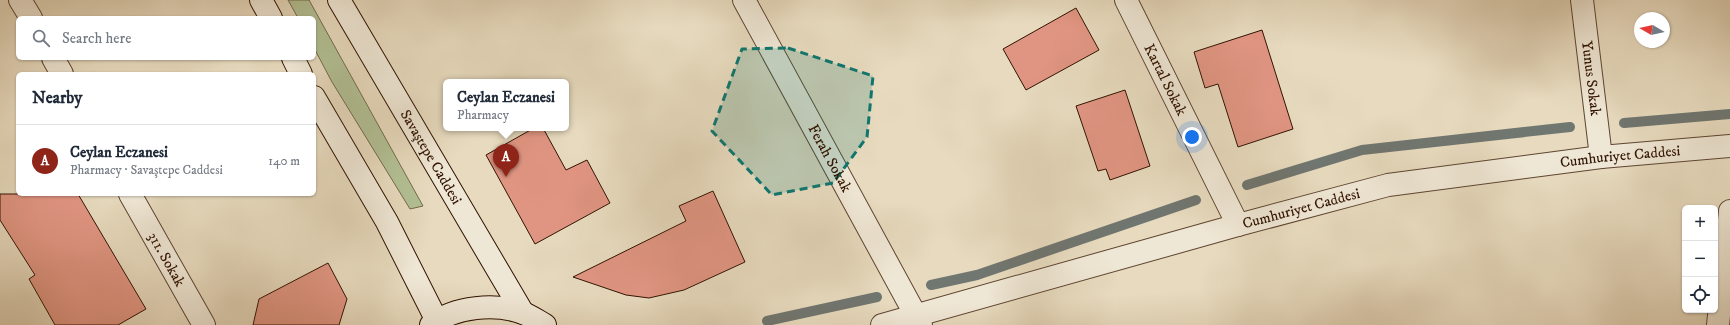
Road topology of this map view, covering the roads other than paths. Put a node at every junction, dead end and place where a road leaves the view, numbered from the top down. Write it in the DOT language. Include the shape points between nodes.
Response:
graph roads {
  1 [pos="20,0"];
  2 [pos="261,0"];
  3 [pos="339,0"];
  4 [pos="744,0"];
  5 [pos="1126,0"];
  6 [pos="1582,0"];
  7 [pos="30,16"];
  8 [pos="270,16"];
  9 [pos="54,60"];
  10 [pos="294,60"];
  11 [pos="61,72"];
  12 [pos="300,72"];
  13 [pos="316,100"];
  14 [pos="1730,146"];
  15 [pos="1601,157"];
  16 [pos="131,196"];
  17 [pos="1730,211"];
  18 [pos="1238,225"];
  19 [pos="524,313"];
  20 [pos="920,320"];
  21 [pos="434,323"];
  22 [pos="204,325"];
  23 [pos="545,325"];
  24 [pos="882,325"];
  25 [pos="1718,325"];
  1 -- 7 [label="street"];
  2 -- 8 [label="street"];
  3 -- 19 [label="street, Savaştepe Caddesi"];
  4 -- 20 [label="street, Ferah Sokak"];
  5 -- 18 [label="street, Kartal Sokak"];
  6 -- 15 [label="street, Yunus Sokak"];
  9 -- 11 [label="street"];
  10 -- 12 [label="street"];
  13 -- 21 [label="street" via="387,222"];
  14 -- 15 [label="street, Cumhuriyet Caddesi"];
  15 -- 18 [label="street, Cumhuriyet Caddesi" via="1388,185"];
  16 -- 22 [label="street, 311. Sokak"];
  17 -- 25 [label="street"];
  18 -- 20 [label="street, Cumhuriyet Caddesi"];
  19 -- 21 [label="street" via="494,307 464,310"];
  19 -- 23 [label="street"];
  20 -- 24 [label="street, Cumhuriyet Caddesi"];
}
